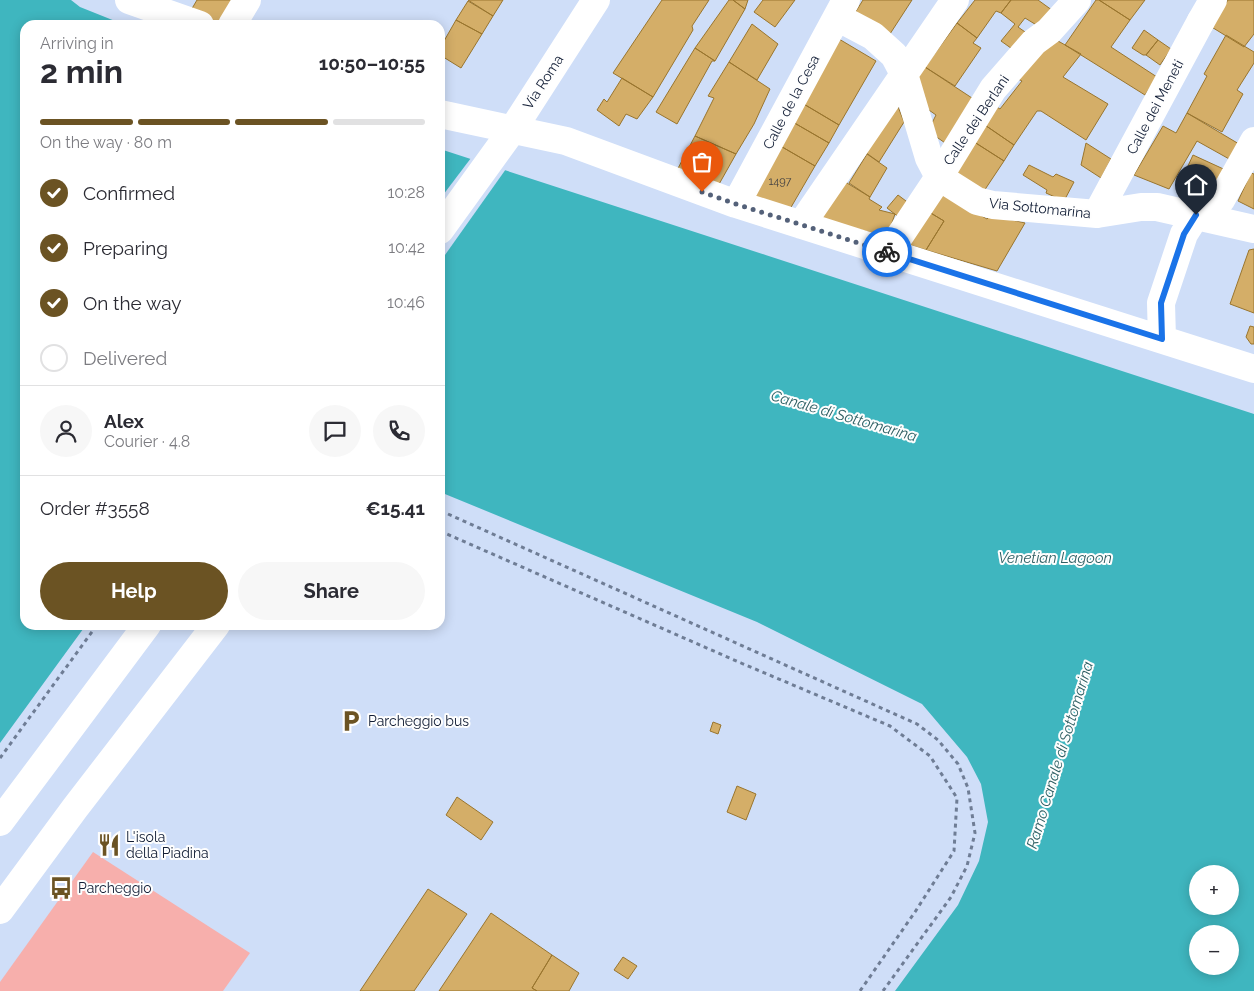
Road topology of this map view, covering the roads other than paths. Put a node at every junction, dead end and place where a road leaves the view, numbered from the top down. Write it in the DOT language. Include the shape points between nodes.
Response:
graph roads {
  1 [pos="129,0"];
  2 [pos="247,0"];
  3 [pos="596,0"];
  4 [pos="955,0"];
  5 [pos="1077,0"];
  6 [pos="841,9"];
  7 [pos="1207,10"];
  8 [pos="186,20"];
  9 [pos="235,20"];
  10 [pos="904,74"];
  11 [pos="445,115"];
  12 [pos="513,129"];
  13 [pos="1254,141"];
  14 [pos="939,177"];
  15 [pos="736,204"];
  16 [pos="1097,214"];
  17 [pos="1196,215"];
  18 [pos="445,223"];
  19 [pos="801,225"];
  20 [pos="1254,229"];
  21 [pos="889,252"];
  22 [pos="1162,339"];
  23 [pos="1254,369"];
  24 [pos="143,630"];
  25 [pos="212,630"];
  26 [pos="0,822"];
  27 [pos="0,910"];
  1 -- 8 [label="street"];
  2 -- 9 [label="street"];
  3 -- 12 [label="street, Via Roma"];
  4 -- 10 [label="street"];
  5 -- 14 [label="street, Calle dei Berlani" via="1050,31 1034,42 994,89"];
  6 -- 10 [label="street" via="894,56"];
  6 -- 15 [label="street, Calle de la Cesa"];
  7 -- 16 [label="street, Calle dei Meneti"];
  10 -- 14 [label="street" via="929,158"];
  10 -- 19 [label="street"];
  11 -- 12 [label="street"];
  12 -- 15 [label="street" via="566,141"];
  12 -- 18 [label="street, Via Roma"];
  13 -- 17 [label="street" via="1221,200"];
  14 -- 16 [label="street, Via Sottomarina" via="977,201 994,205"];
  14 -- 21 [label="street, Calle dei Berlani"];
  15 -- 19 [label="street"];
  16 -- 17 [label="street, Via Sottomarina" via="1157,207"];
  17 -- 20 [label="street, Via Sottomarina"];
  17 -- 22 [label="street" via="1184,234 1161,303"];
  19 -- 21 [label="street"];
  21 -- 22 [label="street"];
  22 -- 23 [label="street"];
  24 -- 26 [label="street"];
  25 -- 27 [label="street"];
}
